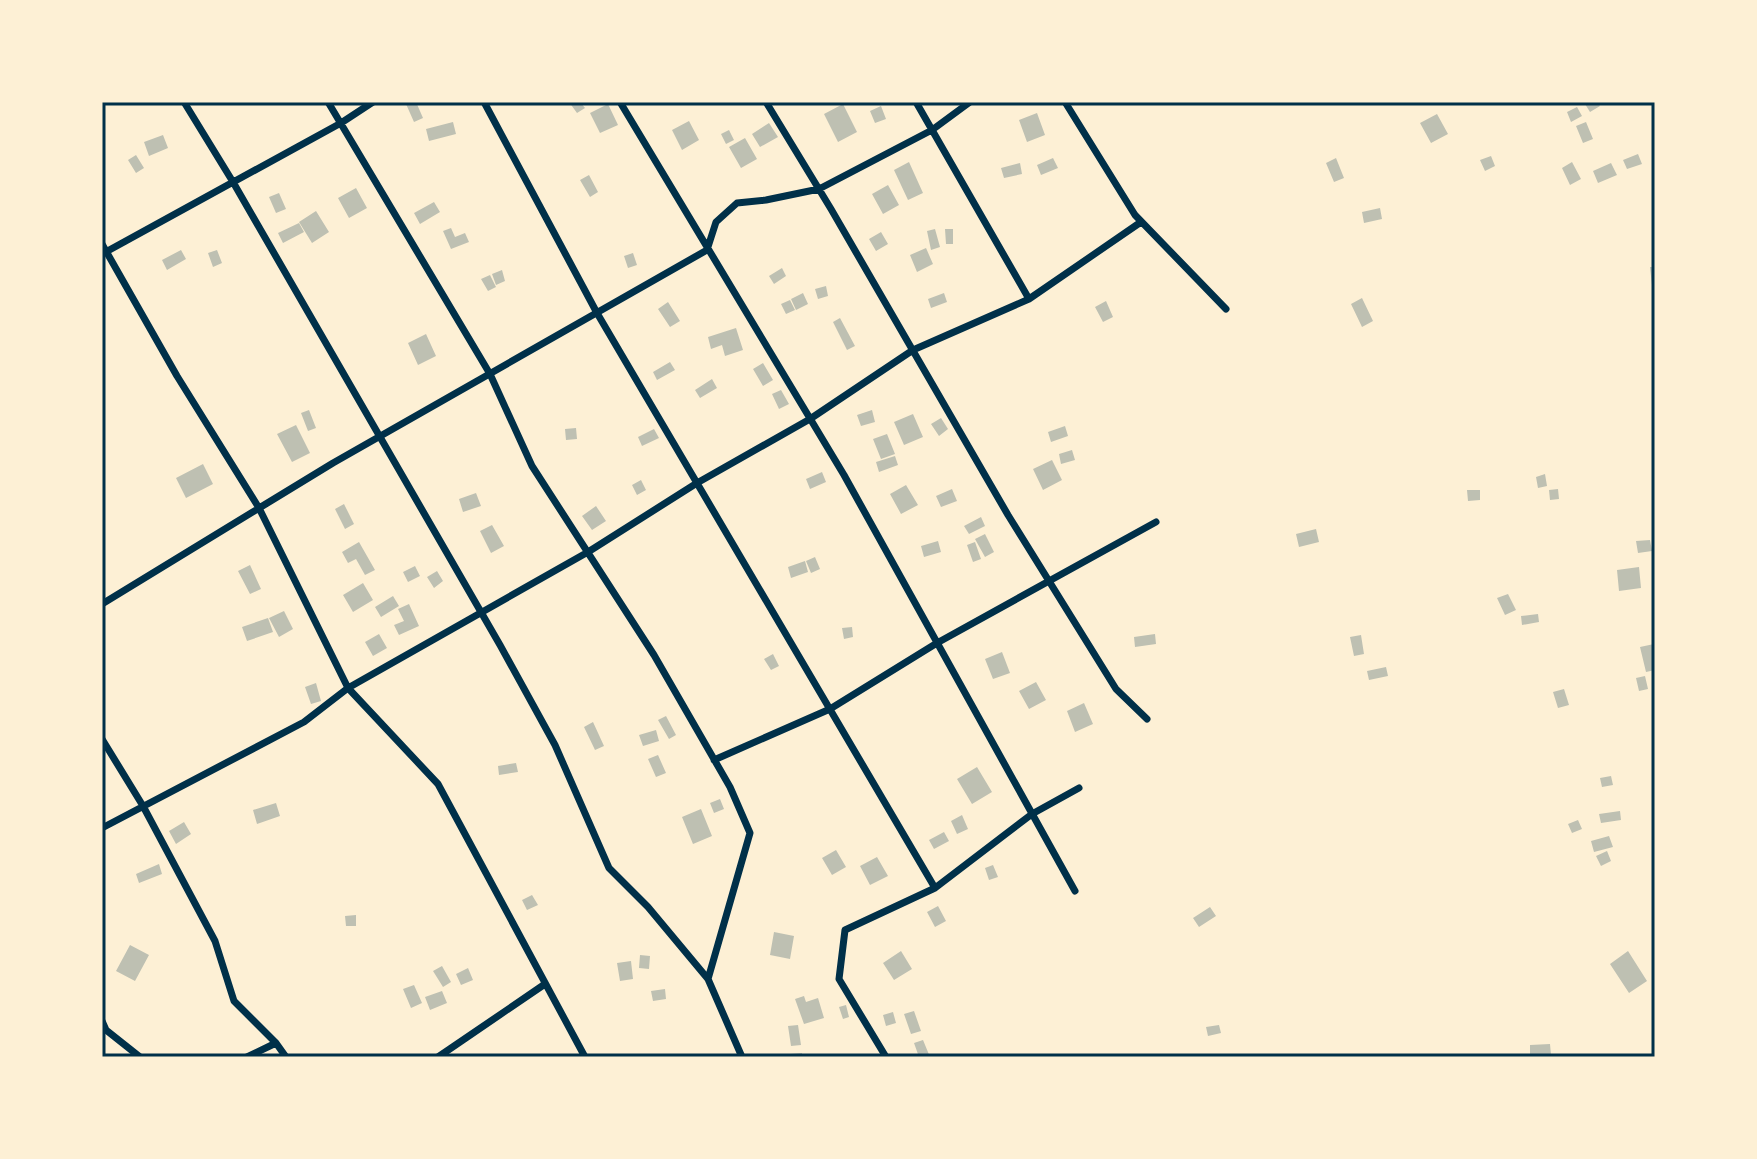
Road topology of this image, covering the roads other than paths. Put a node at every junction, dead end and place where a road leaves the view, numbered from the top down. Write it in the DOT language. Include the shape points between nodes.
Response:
graph roads {
  1 [pos="184,102"];
  2 [pos="328,102"];
  3 [pos="373,102"];
  4 [pos="484,102"];
  5 [pos="620,102"];
  6 [pos="766,102"];
  7 [pos="916,102"];
  8 [pos="970,102"];
  9 [pos="1065,102"];
  10 [pos="341,123"];
  11 [pos="932,130"];
  12 [pos="233,182"];
  13 [pos="819,189"];
  14 [pos="1141,222"];
  15 [pos="103,250"];
  16 [pos="707,250"];
  17 [pos="1029,299"];
  18 [pos="1226,309"];
  19 [pos="597,313"];
  20 [pos="913,350"];
  21 [pos="490,374"];
  22 [pos="810,419"];
  23 [pos="378,437"];
  24 [pos="697,483"];
  25 [pos="259,508"];
  26 [pos="1156,522"];
  27 [pos="588,552"];
  28 [pos="1050,582"];
  29 [pos="102,604"];
  30 [pos="481,611"];
  31 [pos="937,643"];
  32 [pos="348,688"];
  33 [pos="830,709"];
  34 [pos="1147,719"];
  35 [pos="102,739"];
  36 [pos="714,760"];
  37 [pos="1079,788"];
  38 [pos="143,806"];
  39 [pos="1032,814"];
  40 [pos="102,828"];
  41 [pos="935,888"];
  42 [pos="1075,891"];
  43 [pos="708,979"];
  44 [pos="545,984"];
  45 [pos="102,1021"];
  46 [pos="276,1043"];
  47 [pos="140,1057"];
  48 [pos="247,1057"];
  49 [pos="286,1057"];
  50 [pos="438,1057"];
  51 [pos="585,1057"];
  52 [pos="742,1057"];
  53 [pos="886,1057"];
  1 -- 12 [label="street"];
  2 -- 10 [label="street"];
  3 -- 10 [label="street"];
  4 -- 19 [label="street"];
  5 -- 16 [label="street"];
  6 -- 13 [label="street"];
  7 -- 11 [label="street"];
  8 -- 11 [label="street"];
  9 -- 14 [label="street"];
  10 -- 12 [label="street"];
  10 -- 21 [label="street"];
  11 -- 13 [label="street"];
  11 -- 17 [label="street"];
  12 -- 15 [label="street"];
  12 -- 23 [label="street"];
  13 -- 16 [label="street" via="737,203 716,222"];
  13 -- 20 [label="street"];
  14 -- 17 [label="street"];
  14 -- 18 [label="street"];
  15 -- 25 [label="street"];
  16 -- 19 [label="street"];
  16 -- 22 [label="street"];
  17 -- 20 [label="street"];
  19 -- 21 [label="street"];
  19 -- 24 [label="street"];
  20 -- 22 [label="street"];
  20 -- 28 [label="street"];
  21 -- 23 [label="street"];
  21 -- 27 [label="street" via="532,466"];
  22 -- 24 [label="street"];
  22 -- 31 [label="street"];
  23 -- 25 [label="street"];
  23 -- 30 [label="street"];
  24 -- 27 [label="street"];
  24 -- 33 [label="street"];
  25 -- 29 [label="street"];
  25 -- 32 [label="street"];
  26 -- 28 [label="street"];
  27 -- 30 [label="street"];
  27 -- 36 [label="street"];
  28 -- 31 [label="street"];
  28 -- 34 [label="street" via="1116,689"];
  30 -- 32 [label="street"];
  30 -- 43 [label="street" via="555,745 609,868"];
  31 -- 33 [label="street"];
  31 -- 39 [label="street"];
  32 -- 38 [label="street" via="304,722"];
  32 -- 44 [label="street" via="438,784"];
  33 -- 36 [label="street"];
  33 -- 41 [label="street"];
  35 -- 38 [label="street"];
  36 -- 43 [label="street" via="750,833"];
  37 -- 39 [label="street"];
  38 -- 40 [label="street"];
  38 -- 46 [label="street" via="215,941 234,1001"];
  39 -- 41 [label="street"];
  39 -- 42 [label="street"];
  41 -- 53 [label="street" via="845,930 839,979"];
  43 -- 52 [label="street"];
  44 -- 50 [label="street"];
  44 -- 51 [label="street"];
  45 -- 47 [label="street"];
  46 -- 48 [label="street"];
  46 -- 49 [label="street"];
}
